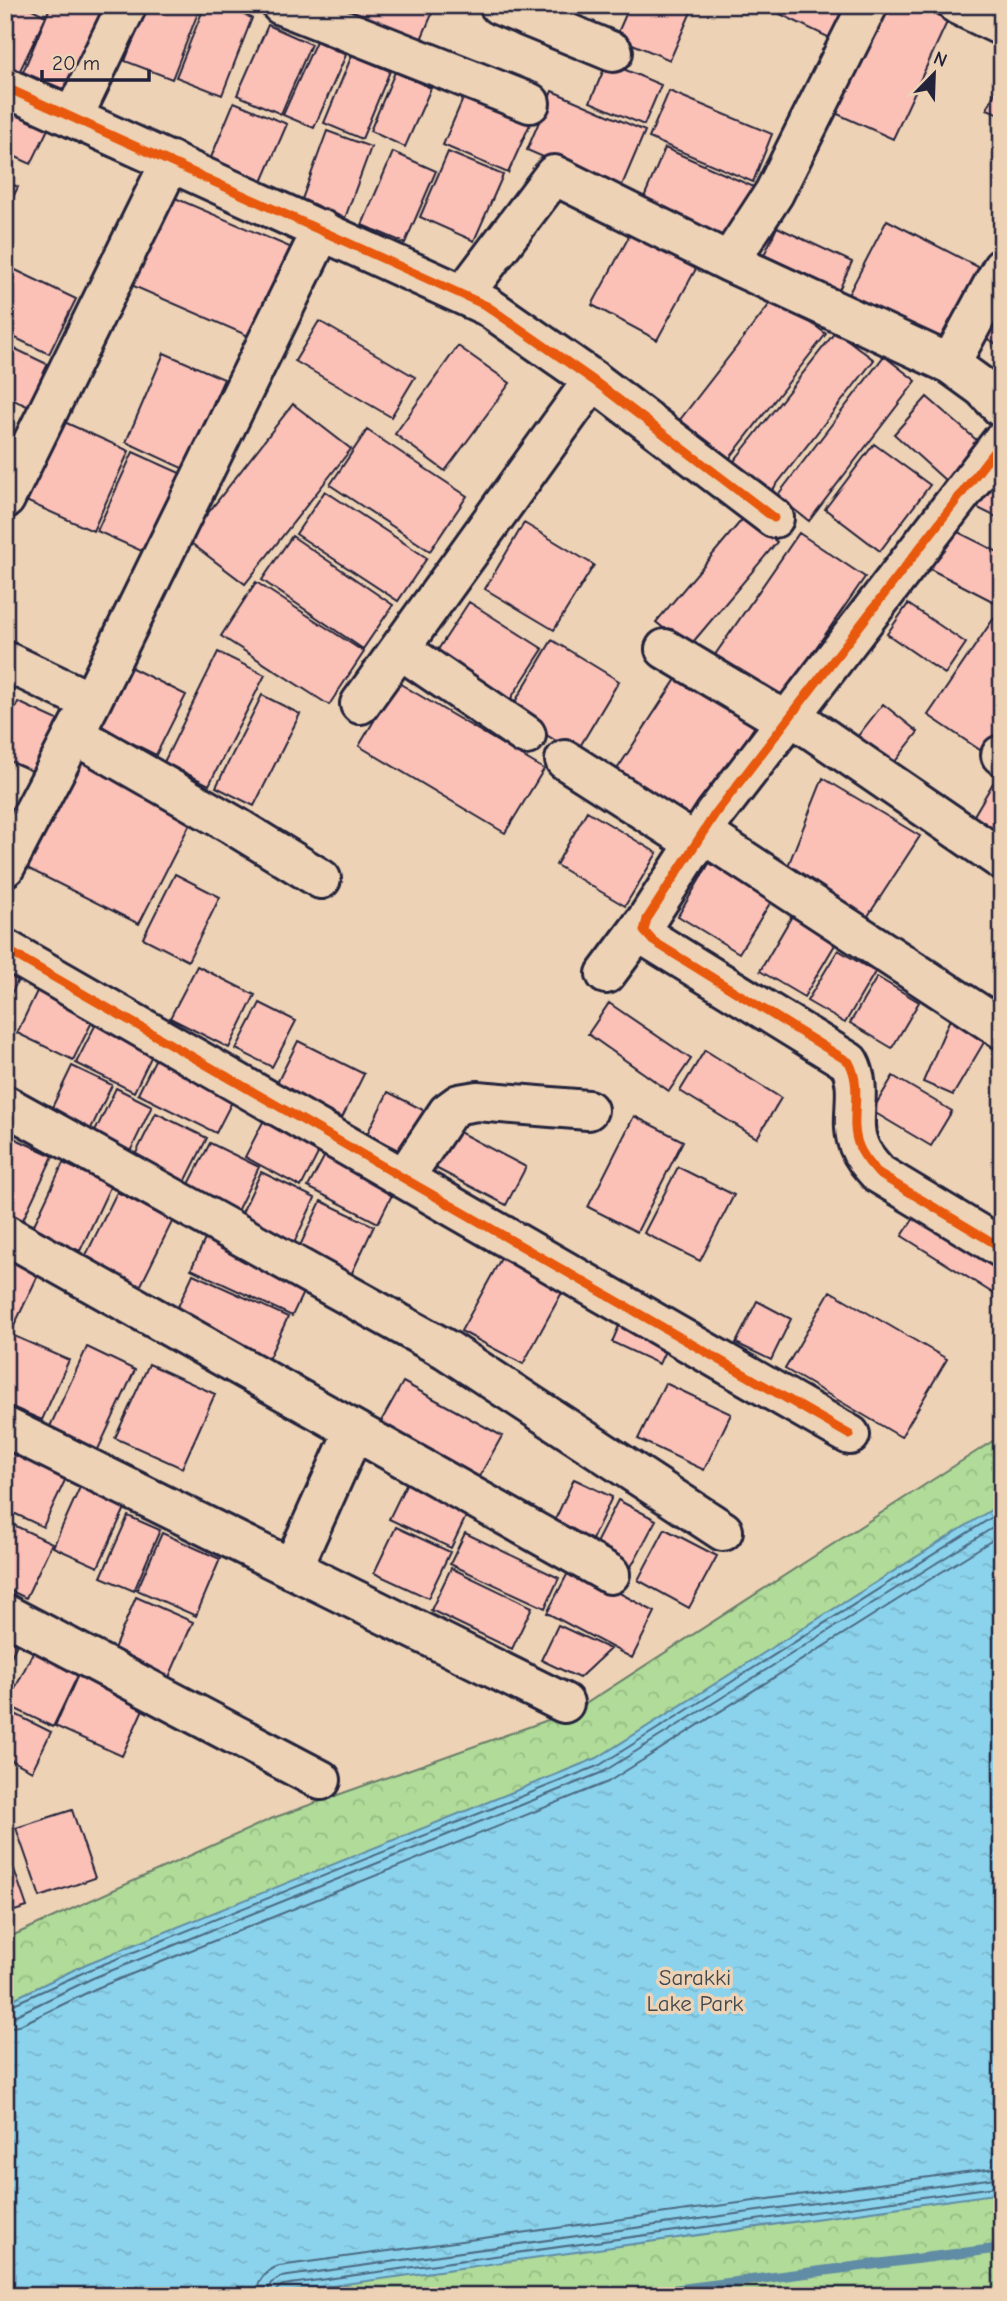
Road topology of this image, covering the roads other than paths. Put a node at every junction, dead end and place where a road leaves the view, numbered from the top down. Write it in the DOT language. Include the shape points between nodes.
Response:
graph roads {
  1 [pos="127,5"];
  2 [pos="281,5"];
  3 [pos="499,5"];
  4 [pos="868,5"];
  5 [pos="958,5"];
  6 [pos="1002,26"];
  7 [pos="612,52"];
  8 [pos="5,87"];
  9 [pos="530,103"];
  10 [pos="73,117"];
  11 [pos="171,162"];
  12 [pos="322,230"];
  13 [pos="729,262"];
  14 [pos="1002,268"];
  15 [pos="464,294"];
  16 [pos="950,364"];
  17 [pos="593,380"];
  18 [pos="1002,408"];
  19 [pos="1002,441"];
  20 [pos="5,499"];
  21 [pos="774,518"];
  22 [pos="400,649"];
  23 [pos="665,649"];
  24 [pos="5,661"];
  25 [pos="360,704"];
  26 [pos="83,718"];
  27 [pos="789,719"];
  28 [pos="526,735"];
  29 [pos="565,760"];
  30 [pos="699,838"];
  31 [pos="1002,860"];
  32 [pos="6,865"];
  33 [pos="321,879"];
  34 [pos="647,919"];
  35 [pos="5,949"];
  36 [pos="606,974"];
  37 [pos="1002,1029"];
  38 [pos="5,1105"];
  39 [pos="588,1111"];
  40 [pos="404,1178"];
  41 [pos="5,1234"];
  42 [pos="1002,1248"];
  43 [pos="5,1427"];
  44 [pos="354,1431"];
  45 [pos="850,1435"];
  46 [pos="723,1531"];
  47 [pos="292,1569"];
  48 [pos="610,1574"];
  49 [pos="5,1614"];
  50 [pos="564,1703"];
  51 [pos="321,1780"];
  1 -- 10 [label="street"];
  2 -- 9 [label="street"];
  3 -- 7 [label="street"];
  4 -- 13 [label="street" via="774,193"];
  5 -- 6 [label="street"];
  8 -- 10 [label="street"];
  10 -- 11 [label="street"];
  11 -- 12 [label="street"];
  11 -- 20 [label="street"];
  12 -- 15 [label="street"];
  12 -- 26 [label="street"];
  13 -- 15 [label="street" via="555,175"];
  13 -- 16 [label="street"];
  14 -- 16 [label="street"];
  15 -- 17 [label="street"];
  16 -- 18 [label="street"];
  17 -- 21 [label="street"];
  17 -- 22 [label="street"];
  19 -- 27 [label="street"];
  22 -- 25 [label="street"];
  22 -- 28 [label="street"];
  23 -- 27 [label="street"];
  24 -- 26 [label="street"];
  26 -- 32 [label="street"];
  26 -- 33 [label="street" via="233,825"];
  27 -- 30 [label="street"];
  27 -- 31 [label="street"];
  29 -- 30 [label="street"];
  30 -- 34 [label="street"];
  30 -- 37 [label="street"];
  34 -- 36 [label="street"];
  34 -- 42 [label="street" via="644,931 653,941 849,1062 856,1080 856,1135 866,1158 880,1174"];
  35 -- 40 [label="street"];
  38 -- 46 [label="street" via="447,1350"];
  39 -- 40 [label="street" via="477,1101 459,1104 448,1112"];
  40 -- 45 [label="street"];
  41 -- 44 [label="street"];
  43 -- 47 [label="street"];
  44 -- 47 [label="street"];
  44 -- 48 [label="street"];
  47 -- 50 [label="street"];
  49 -- 51 [label="street"];
}
